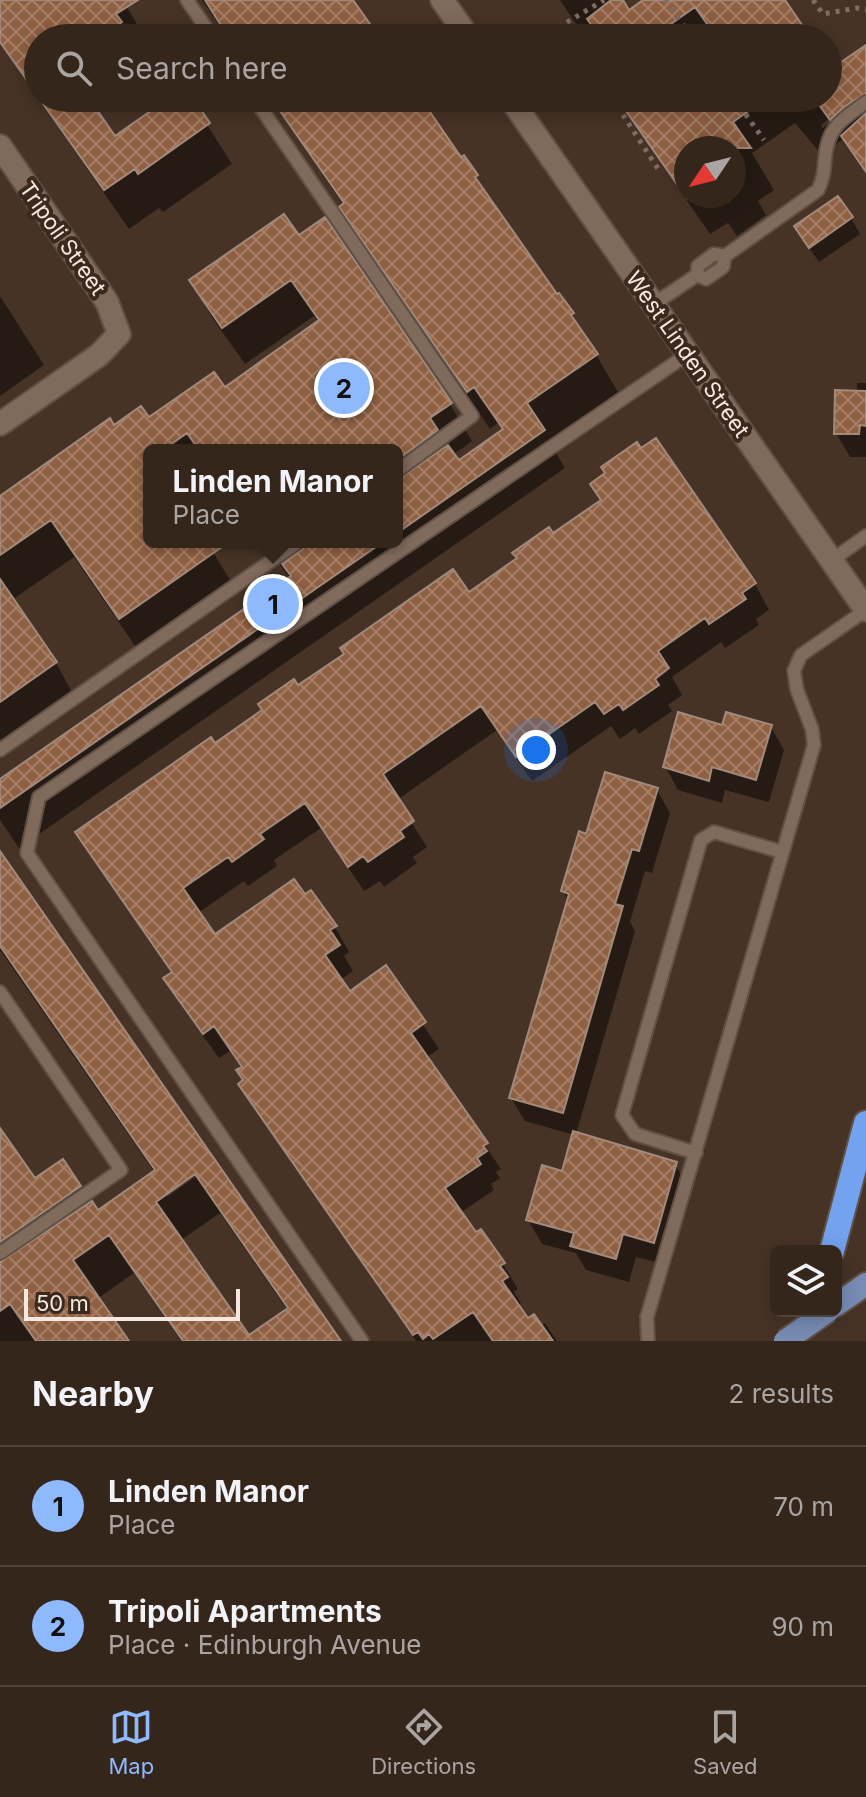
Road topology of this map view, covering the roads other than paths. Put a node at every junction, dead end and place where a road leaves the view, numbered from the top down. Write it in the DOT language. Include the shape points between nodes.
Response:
graph roads {
  1 [pos="187,0"];
  2 [pos="442,0"];
  3 [pos="203,24"];
  4 [pos="459,24"];
  5 [pos="866,102"];
  6 [pos="264,112"];
  7 [pos="520,112"];
  8 [pos="0,146"];
  9 [pos="654,304"];
  10 [pos="688,354"];
  11 [pos="0,424"];
  12 [pos="403,467"];
  13 [pos="866,536"];
  14 [pos="289,548"];
  15 [pos="832,560"];
  16 [pos="866,610"];
  17 [pos="0,750"];
  18 [pos="782,852"];
  19 [pos="0,992"];
  20 [pos="866,1123"];
  21 [pos="696,1153"];
  22 [pos="834,1245"];
  23 [pos="0,1253"];
  24 [pos="866,1284"];
  25 [pos="842,1301"];
  26 [pos="814,1317"];
  27 [pos="819,1317"];
  28 [pos="362,1341"];
  29 [pos="648,1341"];
  30 [pos="785,1341"];
  31 [pos="808,1341"];
  1 -- 3 [label="lane"];
  2 -- 4 [label="street"];
  5 -- 9 [label="lane" via="832,129 818,190 725,256 714,254 698,266 697,275"];
  6 -- 12 [label="lane" via="472,416"];
  7 -- 9 [label="street, West Linden Street"];
  8 -- 11 [label="street, Tripoli Street" via="107,302 119,334 99,355"];
  9 -- 10 [label="street, West Linden Street"];
  10 -- 15 [label="street, West Linden Street"];
  10 -- 28 [label="lane" via="39,797 27,853"];
  13 -- 15 [label="lane"];
  14 -- 17 [label="lane"];
  15 -- 16 [label="street, West Linden Street"];
  16 -- 18 [label="lane" via="801,655 794,671 814,745"];
  18 -- 21 [label="lane"];
  18 -- 21 [label="lane" via="714,832 701,840 622,1115 635,1134"];
  19 -- 23 [label="lane" via="121,1170"];
  20 -- 22 [label="highway"];
  21 -- 29 [label="lane" via="647,1317"];
  24 -- 25 [label="main road"];
  26 -- 31 [label="highway"];
  27 -- 30 [label="main road, bridge"];
}
